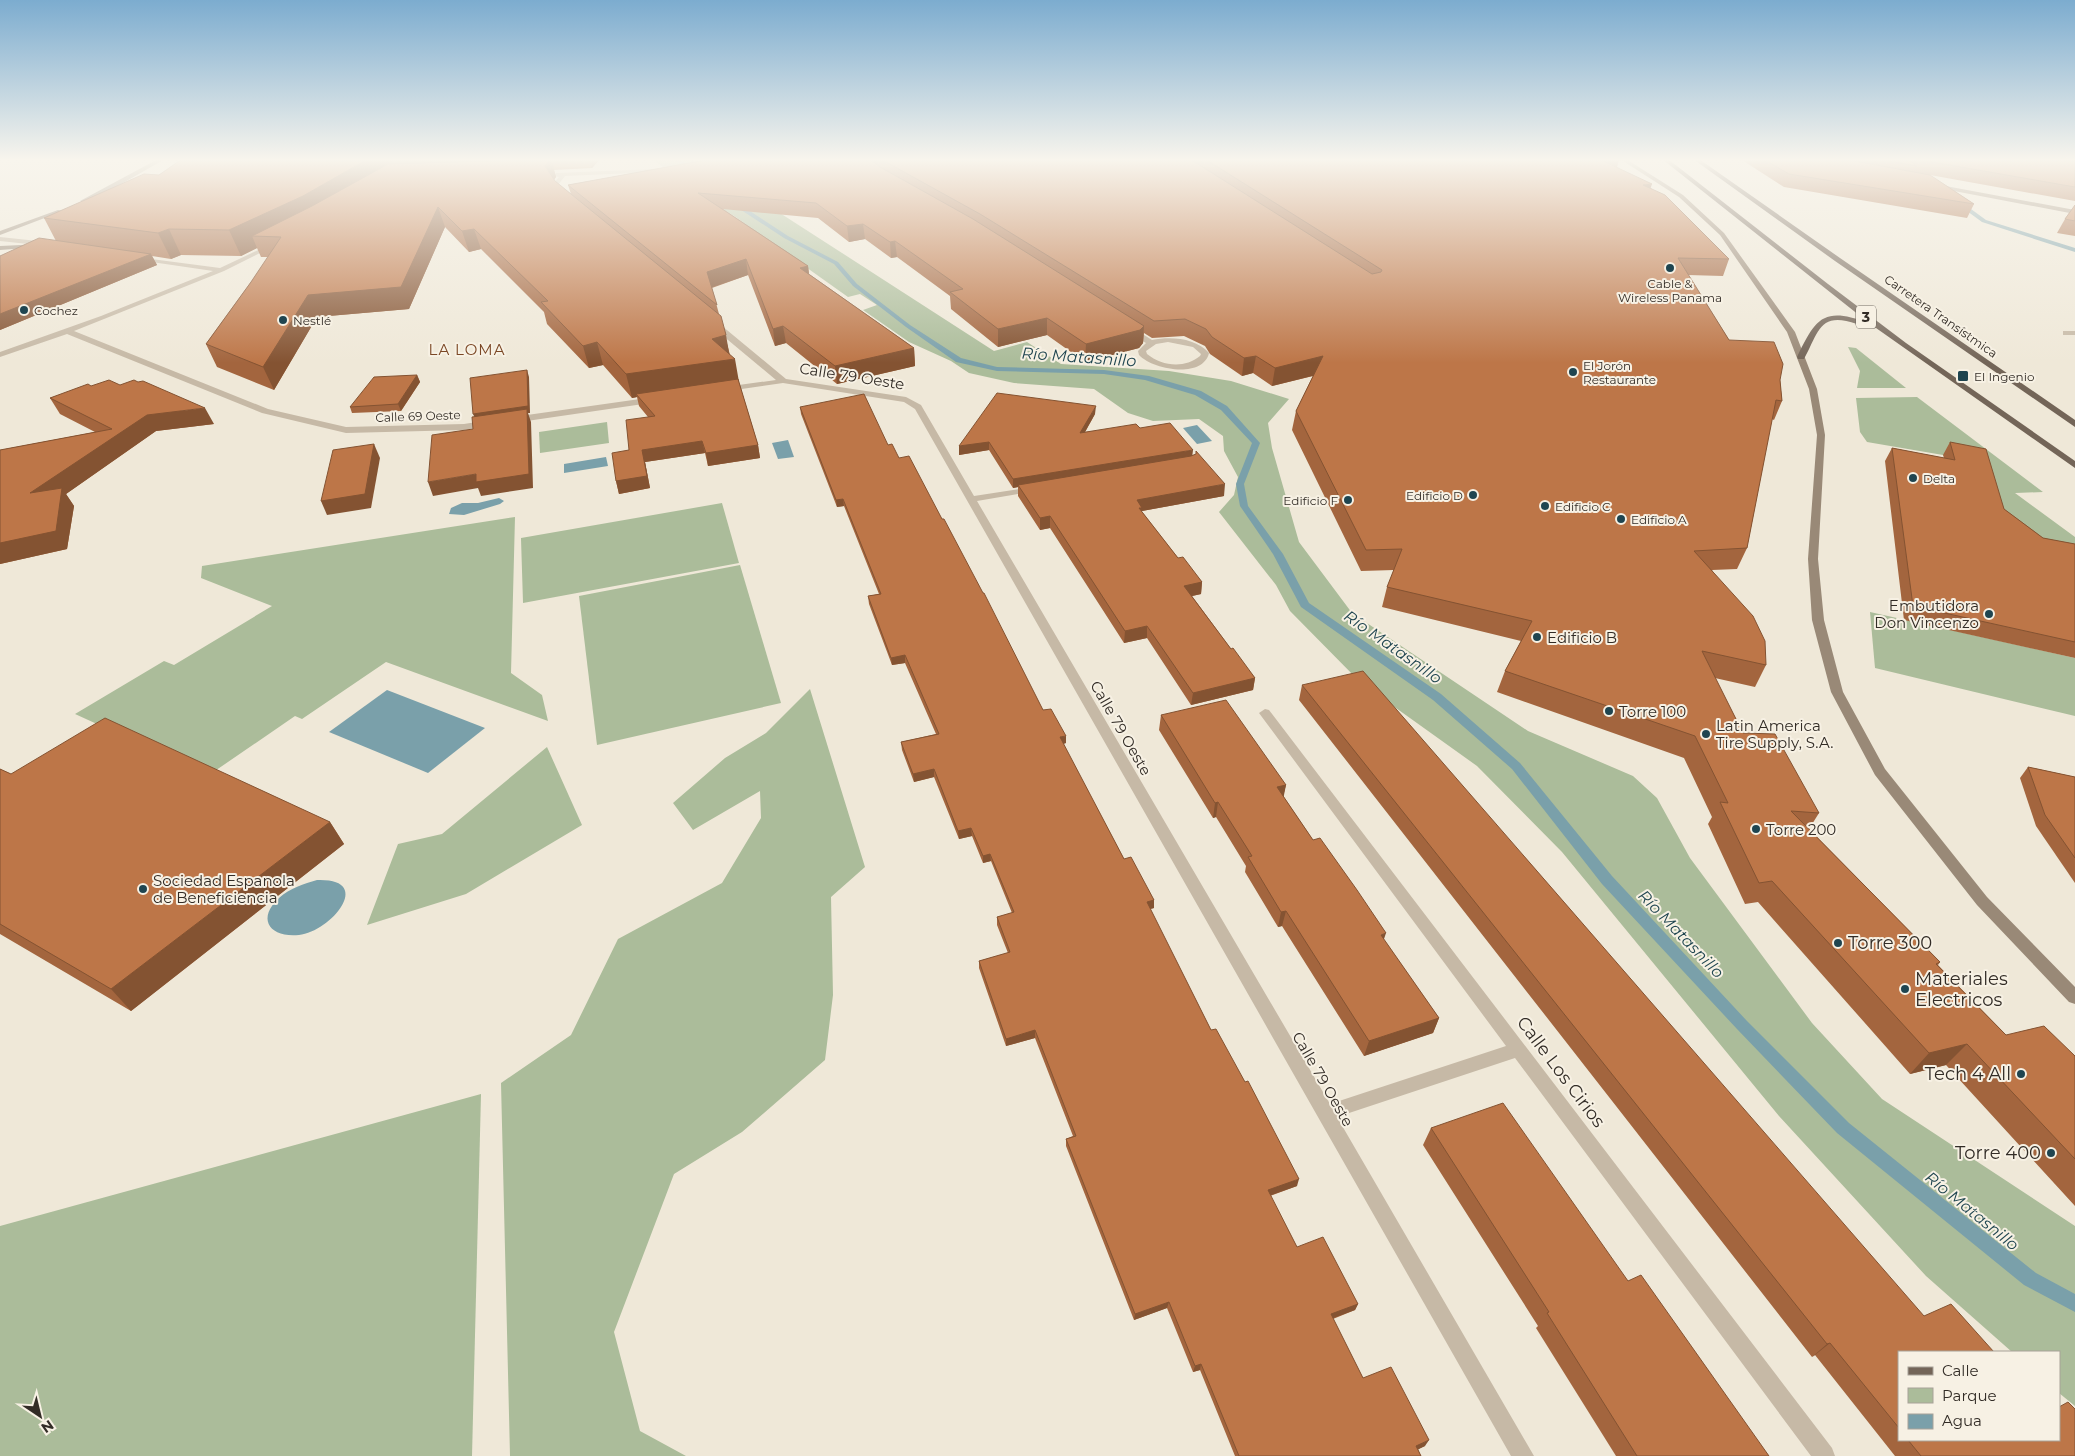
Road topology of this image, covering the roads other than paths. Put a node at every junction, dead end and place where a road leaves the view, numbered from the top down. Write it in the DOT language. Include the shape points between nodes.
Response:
graph roads {
  1 [pos="18,227"];
  2 [pos="33,227"];
  3 [pos="1715,227"];
  4 [pos="1750,227"];
  5 [pos="1791,227"];
  6 [pos="0,233"];
  7 [pos="0,239"];
  8 [pos="282,240"];
  9 [pos="52,245"];
  10 [pos="0,248"];
  11 [pos="126,256"];
  12 [pos="222,270"];
  13 [pos="700,312"];
  14 [pos="1126,327"];
  15 [pos="69,332"];
  16 [pos="1886,332"];
  17 [pos="2066,333"];
  18 [pos="2075,333"];
  19 [pos="1151,343"];
  20 [pos="0,355"];
  21 [pos="1801,357"];
  22 [pos="783,381"];
  23 [pos="715,391"];
  24 [pos="667,398"];
  25 [pos="2075,424"];
  26 [pos="2075,465"];
  27 [pos="1047,486"];
  28 [pos="971,499"];
  29 [pos="1265,712"];
  30 [pos="2075,997"];
  31 [pos="1519,1050"];
  32 [pos="1324,1114"];
  33 [pos="1523,1456"];
  34 [pos="1824,1456"];
  1 -- 6 [label="main road"];
  2 -- 9 [label="main road" via="38,239"];
  3 -- 21 [label="main road" via="1791,332"];
  4 -- 16 [label="main road, 3"];
  5 -- 25 [label="main road, Carretera Transístmica / 3"];
  7 -- 9 [label="street"];
  8 -- 12 [label="street"];
  9 -- 10 [label="main road"];
  11 -- 12 [label="street"];
  12 -- 15 [label="street"];
  13 -- 22 [label="street, Calle 79 Oeste"];
  14 -- 19 [label="street"];
  15 -- 20 [label="street"];
  15 -- 24 [label="street, Calle 69 Oeste" via="264,411 346,430 464,427"];
  16 -- 21 [label="main road" via="1847,319 1829,318 1817,325"];
  16 -- 26 [label="main road, 3"];
  17 -- 18 [label="street"];
  19 -- 19 [label="street" via="1142,351 1143,355 1164,365 1184,366 1201,361 1205,353 1202,348 1188,342 1168,340"];
  21 -- 30 [label="main road" via="1813,389 1821,435 1813,559 1818,620 1837,692 1880,772 1982,901"];
  22 -- 23 [label="street"];
  22 -- 28 [label="street, Calle 79 Oeste" via="906,400 918,407"];
  27 -- 28 [label="street"];
  28 -- 32 [label="street, Calle 79 Oeste"];
  29 -- 31 [label="street, Calle Los Cirios"];
  31 -- 32 [label="street"];
  31 -- 34 [label="street, Calle Los Cirios"];
  32 -- 33 [label="street, Calle 79 Oeste"];
}
